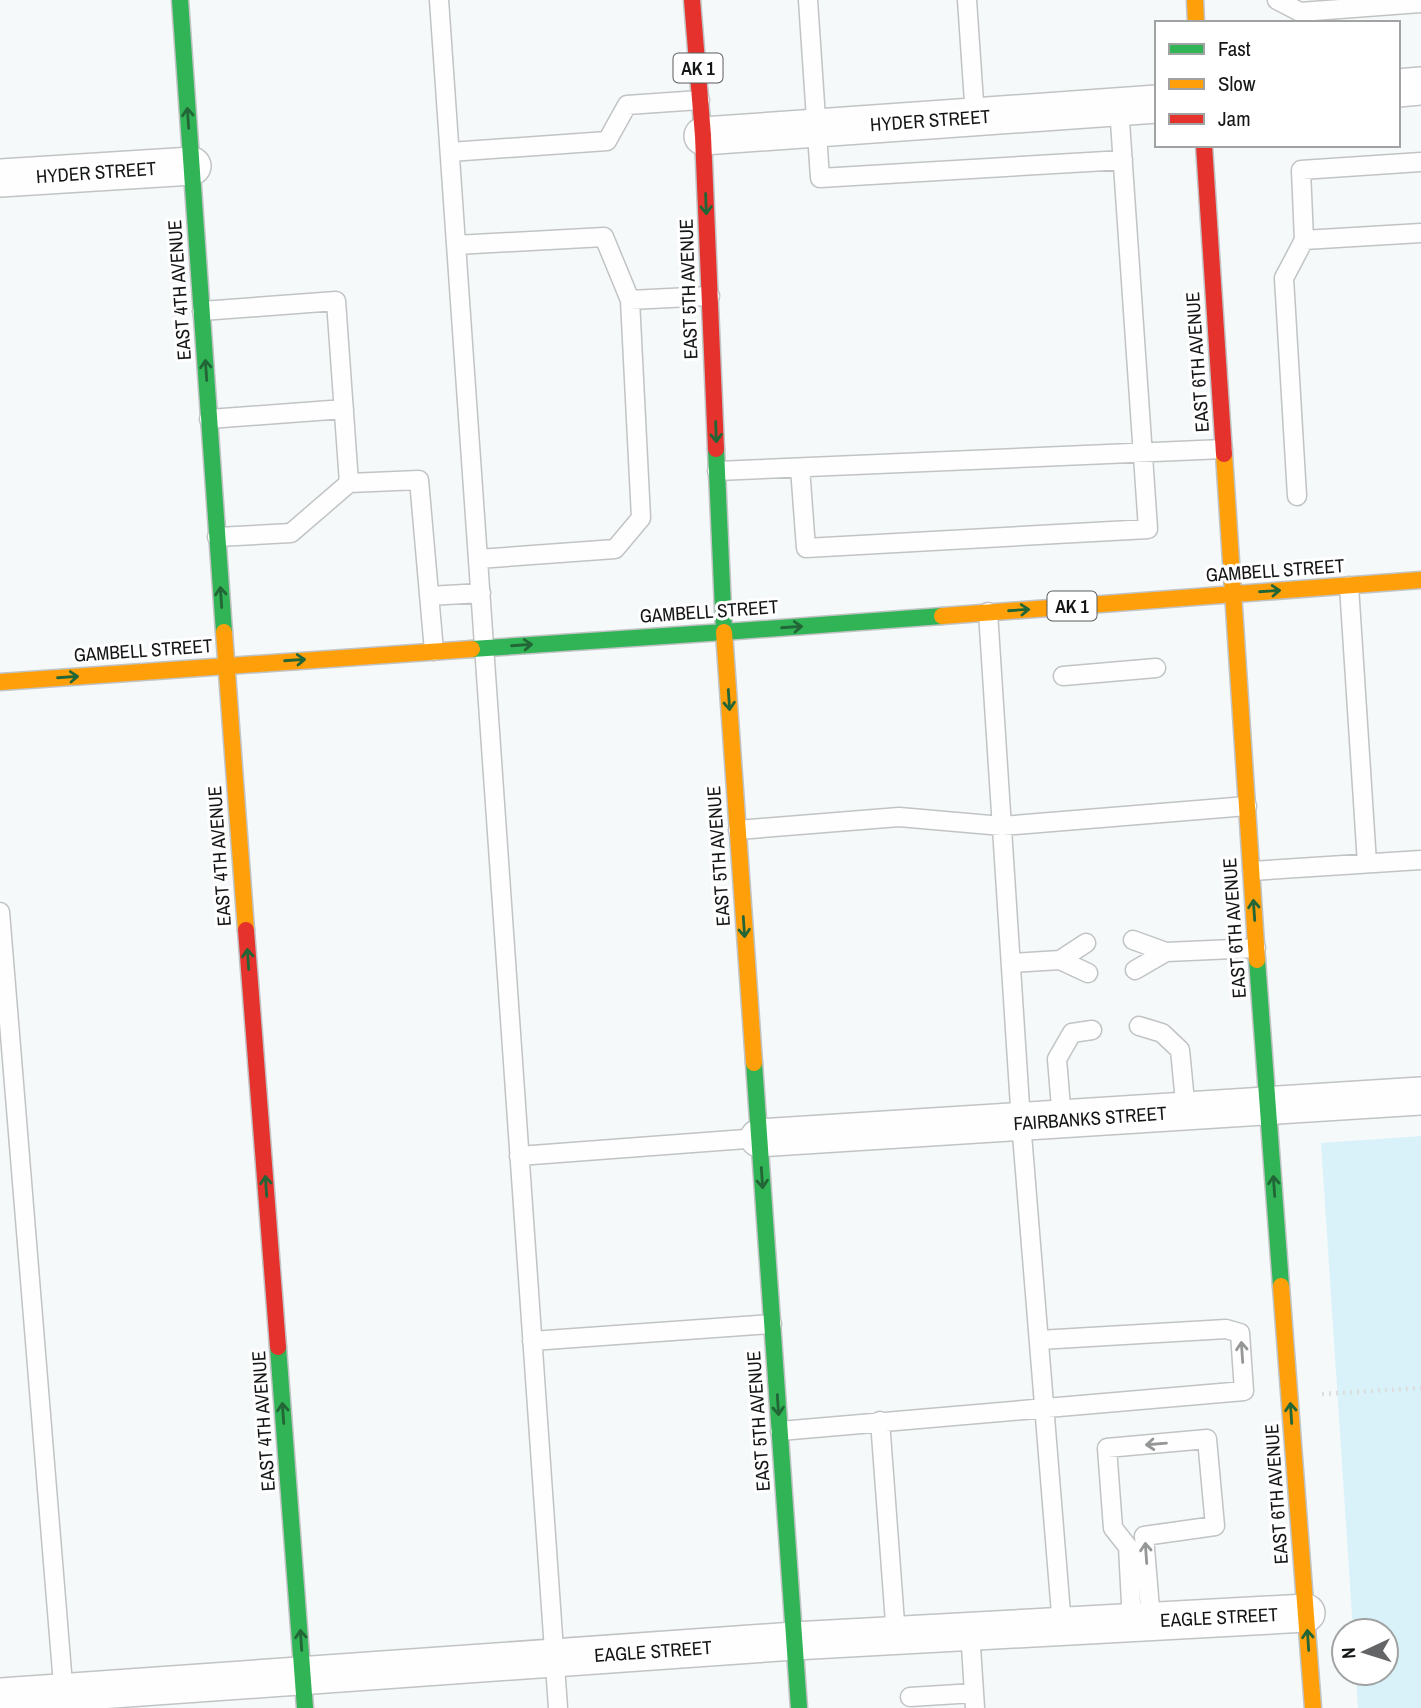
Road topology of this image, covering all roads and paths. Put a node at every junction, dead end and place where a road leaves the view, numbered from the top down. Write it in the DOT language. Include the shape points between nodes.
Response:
graph roads {
  1 [pos="180,0"];
  2 [pos="439,0"];
  3 [pos="692,0"];
  4 [pos="808,0"];
  5 [pos="967,0"];
  6 [pos="1195,0"];
  7 [pos="1277,0"];
  8 [pos="1421,3"];
  9 [pos="1196,21"];
  10 [pos="1421,86"];
  11 [pos="1400,88"];
  12 [pos="700,100"];
  13 [pos="1155,104"];
  14 [pos="1119,107"];
  15 [pos="975,117"];
  16 [pos="817,128"];
  17 [pos="703,136"];
  18 [pos="1204,147"];
  19 [pos="450,152"];
  20 [pos="1123,160"];
  21 [pos="1421,162"];
  22 [pos="192,166"];
  23 [pos="0,178"];
  24 [pos="1421,233"];
  25 [pos="1304,240"];
  26 [pos="456,245"];
  27 [pos="710,296"];
  28 [pos="630,300"];
  29 [pos="202,311"];
  30 [pos="344,409"];
  31 [pos="209,419"];
  32 [pos="1223,449"];
  33 [pos="1142,453"];
  34 [pos="800,468"];
  35 [pos="717,471"];
  36 [pos="349,483"];
  37 [pos="1297,496"];
  38 [pos="217,537"];
  39 [pos="478,559"];
  40 [pos="1421,580"];
  41 [pos="1349,586"];
  42 [pos="481,593"];
  43 [pos="1232,594"];
  44 [pos="429,596"];
  45 [pos="988,612"];
  46 [pos="724,632"];
  47 [pos="484,648"];
  48 [pos="434,651"];
  49 [pos="226,665"];
  50 [pos="1156,668"];
  51 [pos="1063,676"];
  52 [pos="0,682"];
  53 [pos="1247,806"];
  54 [pos="1002,826"];
  55 [pos="738,830"];
  56 [pos="1421,860"];
  57 [pos="1367,863"];
  58 [pos="1252,871"];
  59 [pos="0,912"];
  60 [pos="1256,948"];
  61 [pos="1166,952"];
  62 [pos="1060,960"];
  63 [pos="1011,963"];
  64 [pos="1139,1027"];
  65 [pos="1092,1030"];
  66 [pos="1421,1096"];
  67 [pos="1268,1107"];
  68 [pos="1186,1112"];
  69 [pos="1062,1120"];
  70 [pos="1021,1122"];
  71 [pos="759,1138"];
  72 [pos="519,1156"];
  73 [pos="772,1324"];
  74 [pos="1039,1340"];
  75 [pos="532,1341"];
  76 [pos="1421,1388"];
  77 [pos="1289,1396"];
  78 [pos="1044,1408"];
  79 [pos="880,1421"];
  80 [pos="780,1431"];
  81 [pos="1306,1613"];
  82 [pos="1142,1622"];
  83 [pos="1062,1626"];
  84 [pos="970,1631"];
  85 [pos="896,1636"];
  86 [pos="794,1641"];
  87 [pos="554,1657"];
  88 [pos="304,1691"];
  89 [pos="0,1697"];
  90 [pos="910,1697"];
  91 [pos="64,1700"];
  92 [pos="974,1700"];
  93 [pos="558,1708"];
  94 [pos="799,1708"];
  95 [pos="1313,1708"];
  22 -- 1 [label="main road, EAST 4TH AVENUE, one-way"];
  2 -- 19 [label="lane"];
  3 -- 12 [label="main road, EAST 5TH AVENUE / AK 1"];
  4 -- 16 [label="lane"];
  5 -- 15 [label="lane"];
  6 -- 9 [label="main road"];
  7 -- 8 [label="lane" via="1300,12"];
  10 -- 11 [label="street"];
  12 -- 17 [label="main road, EAST 5TH AVENUE / AK 1"];
  12 -- 19 [label="lane" via="627,105 607,141"];
  13 -- 14 [label="street, HYDER STREET"];
  14 -- 15 [label="street, HYDER STREET"];
  14 -- 20 [label="lane"];
  15 -- 16 [label="street, HYDER STREET"];
  16 -- 17 [label="street, HYDER STREET"];
  16 -- 20 [label="lane" via="820,178"];
  17 -- 27 [label="main road, EAST 5TH AVENUE / AK 1, one-way"];
  18 -- 32 [label="main road, EAST 6TH AVENUE"];
  19 -- 26 [label="lane"];
  20 -- 33 [label="lane"];
  21 -- 25 [label="lane" via="1301,170"];
  22 -- 23 [label="street, HYDER STREET"];
  22 -- 29 [label="main road, EAST 4TH AVENUE"];
  24 -- 25 [label="lane"];
  25 -- 37 [label="lane" via="1284,278"];
  26 -- 28 [label="lane" via="604,237"];
  26 -- 39 [label="lane"];
  27 -- 28 [label="lane"];
  27 -- 35 [label="main road, EAST 5TH AVENUE / AK 1, one-way"];
  28 -- 39 [label="lane" via="641,518 615,550"];
  29 -- 30 [label="lane" via="336,301"];
  31 -- 29 [label="main road, EAST 4TH AVENUE, one-way"];
  30 -- 31 [label="lane"];
  30 -- 36 [label="lane"];
  31 -- 38 [label="main road, EAST 4TH AVENUE"];
  32 -- 33 [label="lane"];
  32 -- 43 [label="main road, EAST 6TH AVENUE"];
  33 -- 34 [label="lane"];
  33 -- 34 [label="lane" via="1147,529 806,548"];
  34 -- 35 [label="lane"];
  35 -- 46 [label="main road, EAST 5TH AVENUE / AK 1"];
  36 -- 38 [label="lane" via="291,533"];
  36 -- 44 [label="lane" via="419,480"];
  49 -- 38 [label="main road, EAST 4TH AVENUE, one-way"];
  39 -- 42 [label="lane"];
  40 -- 41 [label="main road, GAMBELL STREET / AK 1"];
  43 -- 41 [label="main road, GAMBELL STREET / AK 1, one-way"];
  41 -- 57 [label="lane"];
  42 -- 44 [label="lane"];
  42 -- 47 [label="lane"];
  45 -- 43 [label="main road, GAMBELL STREET / AK 1, one-way"];
  43 -- 53 [label="main road, EAST 6TH AVENUE"];
  44 -- 48 [label="lane"];
  46 -- 45 [label="main road, GAMBELL STREET / AK 1, one-way"];
  45 -- 54 [label="lane"];
  47 -- 46 [label="main road, GAMBELL STREET, one-way"];
  46 -- 55 [label="main road, EAST 5TH AVENUE, one-way"];
  47 -- 48 [label="main road, GAMBELL STREET"];
  47 -- 72 [label="lane"];
  49 -- 48 [label="main road, GAMBELL STREET, one-way"];
  52 -- 49 [label="main road, GAMBELL STREET, one-way"];
  88 -- 49 [label="main road, EAST 4TH AVENUE, one-way"];
  50 -- 51 [label="lane"];
  53 -- 54 [label="lane"];
  53 -- 58 [label="main road, EAST 6TH AVENUE"];
  54 -- 55 [label="lane" via="899,817"];
  54 -- 63 [label="lane"];
  55 -- 71 [label="main road, EAST 5TH AVENUE, one-way"];
  56 -- 57 [label="lane"];
  57 -- 58 [label="lane"];
  60 -- 58 [label="main road, EAST 6TH AVENUE, one-way"];
  59 -- 91 [label="lane"];
  60 -- 61 [label="lane"];
  60 -- 67 [label="main road, EAST 6TH AVENUE"];
  61 -- 61 [label="lane" via="1134,955"];
  62 -- 62 [label="lane" via="1087,958"];
  62 -- 63 [label="lane"];
  63 -- 70 [label="lane"];
  64 -- 68 [label="lane" via="1162,1033 1180,1050"];
  65 -- 69 [label="lane" via="1072,1033 1056,1059"];
  66 -- 67 [label="street, FAIRBANKS STREET"];
  67 -- 68 [label="street, FAIRBANKS STREET"];
  77 -- 67 [label="main road, EAST 6TH AVENUE, one-way"];
  68 -- 69 [label="street, FAIRBANKS STREET"];
  69 -- 70 [label="street, FAIRBANKS STREET"];
  70 -- 71 [label="street, FAIRBANKS STREET"];
  70 -- 74 [label="lane"];
  71 -- 72 [label="lane"];
  71 -- 73 [label="main road, EAST 5TH AVENUE, one-way"];
  72 -- 75 [label="lane"];
  73 -- 75 [label="lane"];
  73 -- 80 [label="main road, EAST 5TH AVENUE, one-way"];
  74 -- 78 [label="lane"];
  78 -- 74 [label="lane, one-way" via="1244,1391 1240,1333 1226,1329"];
  75 -- 87 [label="lane"];
  76 -- 77 [label="path"];
  81 -- 77 [label="main road, EAST 6TH AVENUE, one-way"];
  78 -- 79 [label="lane"];
  78 -- 83 [label="lane"];
  79 -- 80 [label="lane"];
  79 -- 85 [label="lane"];
  80 -- 86 [label="main road, EAST 5TH AVENUE"];
  81 -- 82 [label="street, EAGLE STREET"];
  95 -- 81 [label="main road, EAST 6TH AVENUE, one-way"];
  82 -- 82 [label="lane, one-way" via="1144,1536 1215,1526 1207,1439 1107,1448 1113,1528 1128,1547"];
  82 -- 83 [label="street, EAGLE STREET"];
  83 -- 84 [label="street, EAGLE STREET"];
  84 -- 85 [label="street, EAGLE STREET"];
  84 -- 92 [label="lane"];
  85 -- 86 [label="street, EAGLE STREET"];
  86 -- 87 [label="street, EAGLE STREET"];
  86 -- 94 [label="main road, EAST 5TH AVENUE"];
  87 -- 88 [label="street, EAGLE STREET"];
  87 -- 93 [label="lane"];
  88 -- 91 [label="street, EAGLE STREET"];
  89 -- 91 [label="street, EAGLE STREET"];
  90 -- 92 [label="lane"];
}
